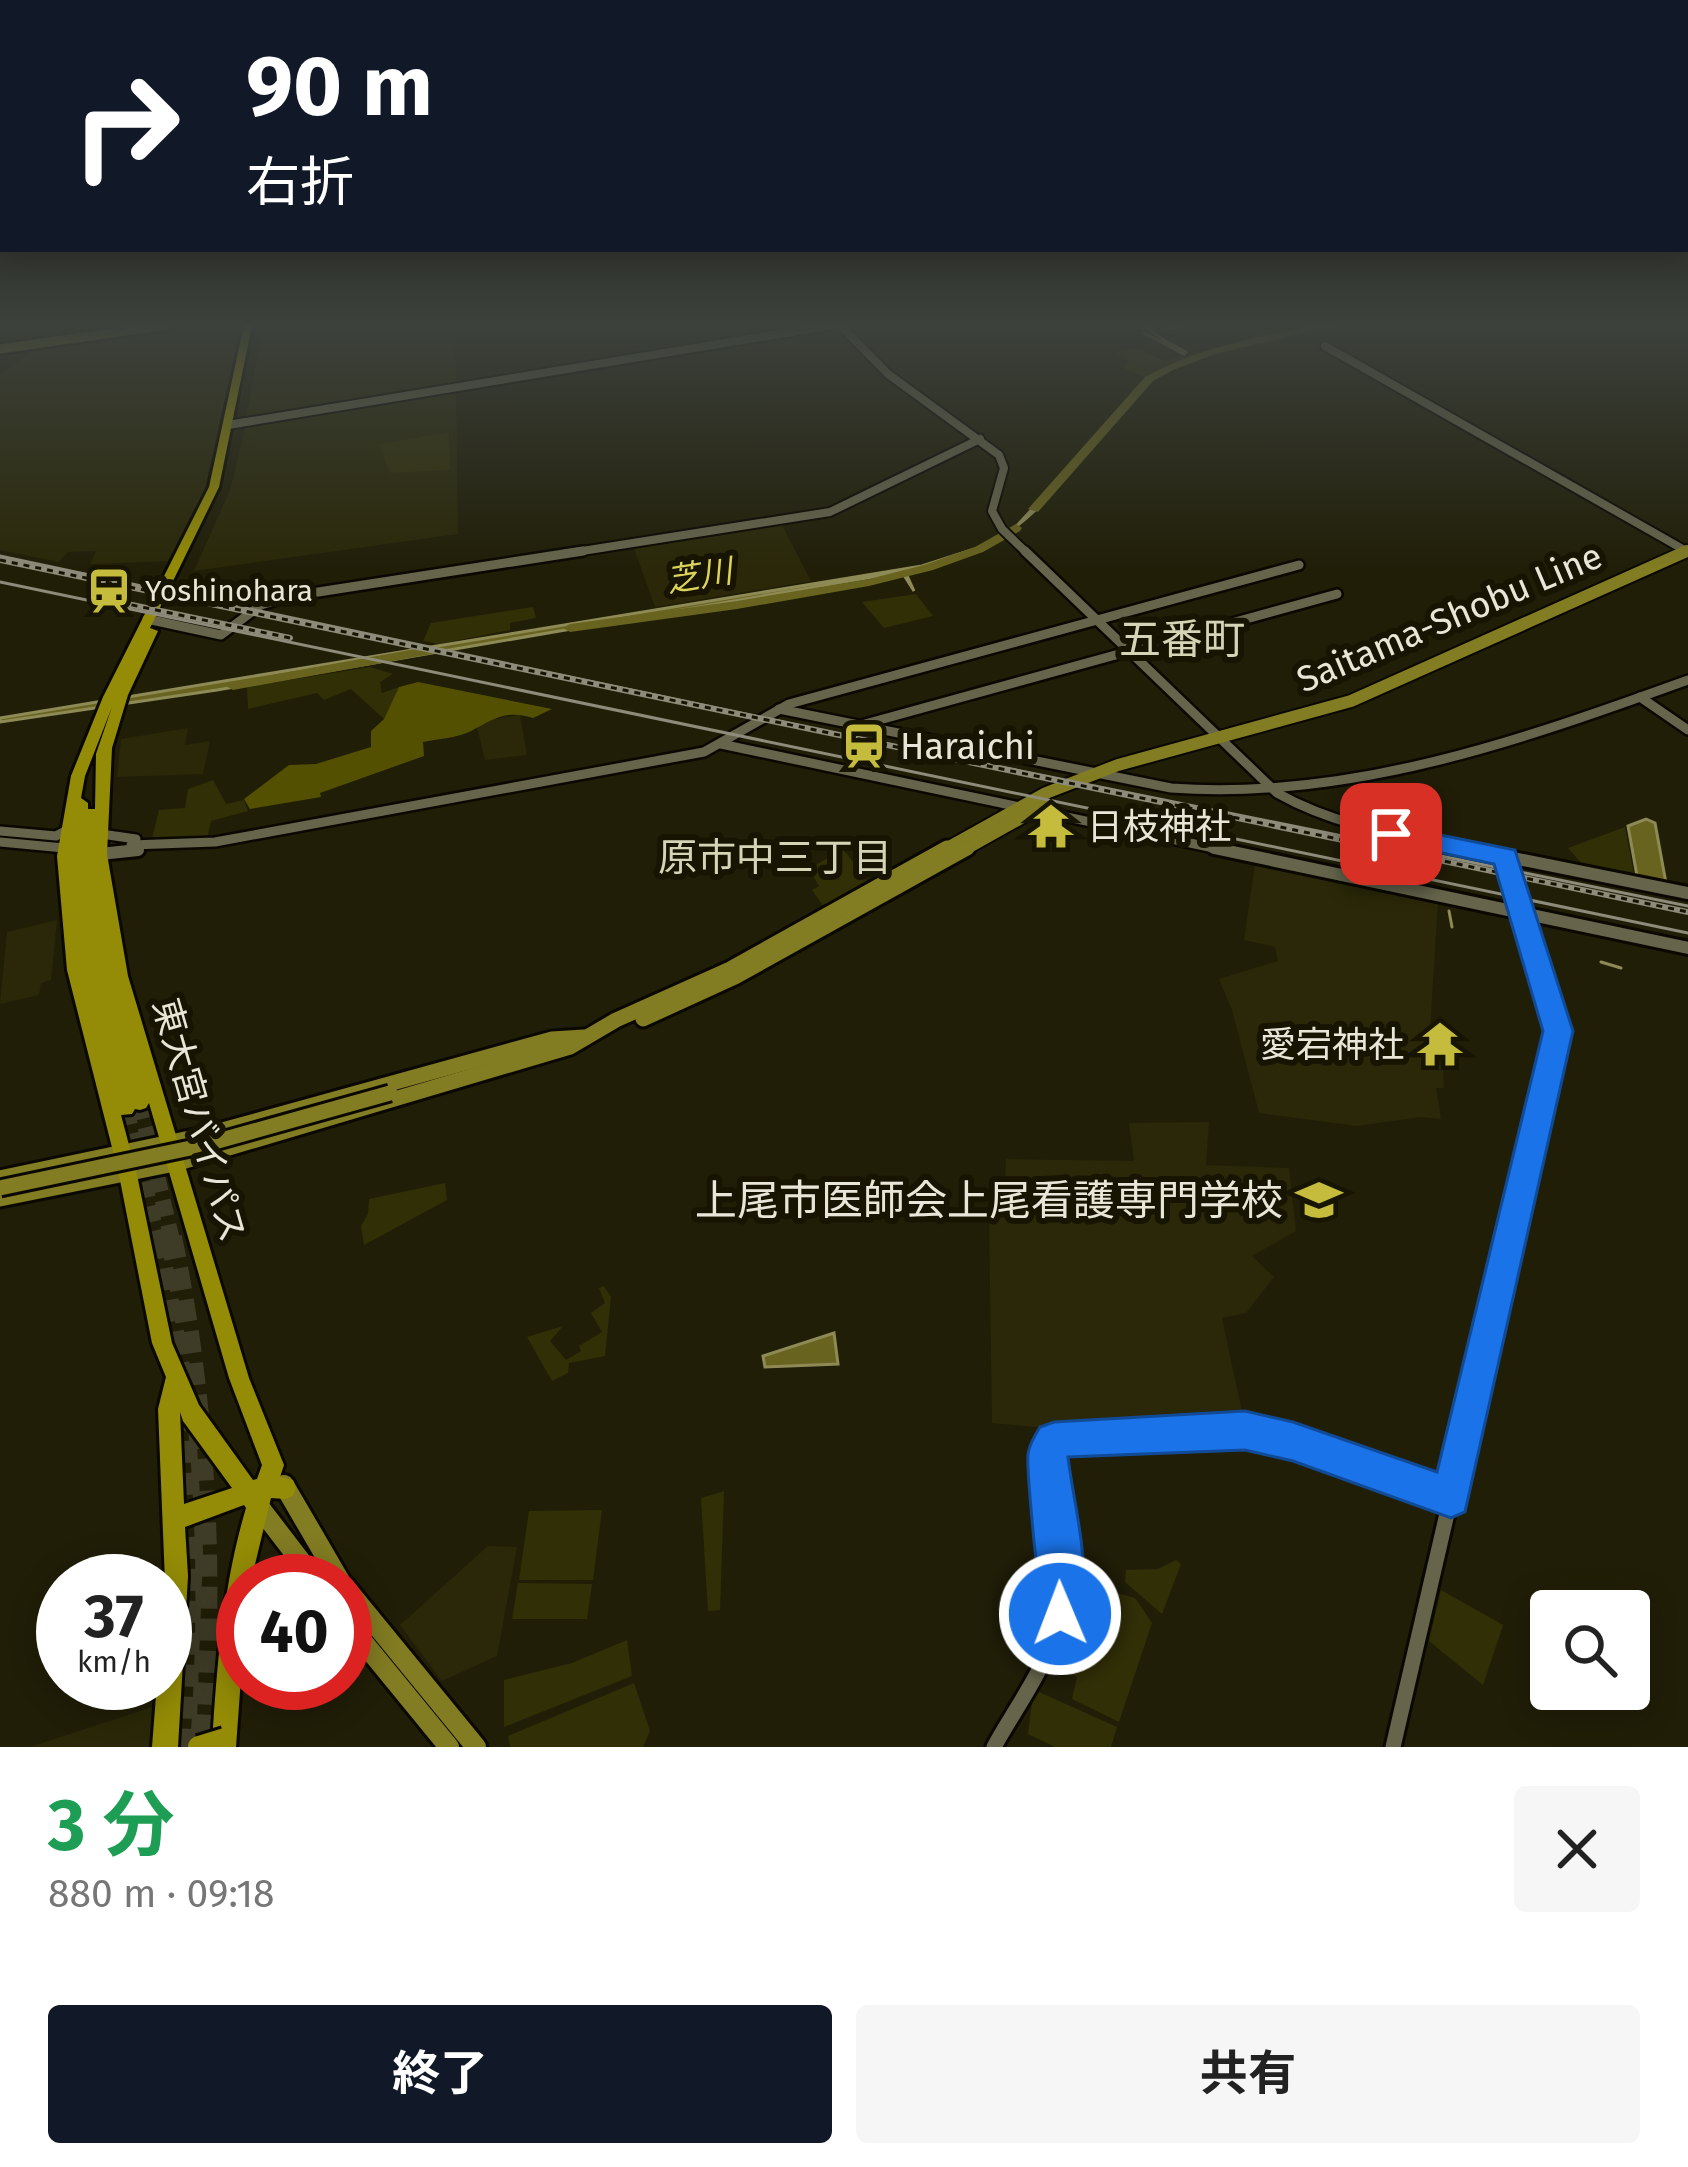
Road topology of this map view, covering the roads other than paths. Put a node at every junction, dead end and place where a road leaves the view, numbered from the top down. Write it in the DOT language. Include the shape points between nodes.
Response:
graph roads {
  1 [pos="236,407"];
  2 [pos="238,407"];
  3 [pos="345,407"];
  4 [pos="934,407"];
  5 [pos="1431,407"];
  6 [pos="233,425"];
  7 [pos="980,439"];
  8 [pos="1687,553"];
  9 [pos="1299,565"];
  10 [pos="1337,594"];
  11 [pos="1093,617"];
  12 [pos="152,621"];
  13 [pos="1129,652"];
  14 [pos="1688,680"];
  15 [pos="1640,698"];
  16 [pos="776,709"];
  17 [pos="862,725"];
  18 [pos="1688,730"];
  19 [pos="1221,742"];
  20 [pos="721,744"];
  21 [pos="98,746"];
  22 [pos="1097,773"];
  23 [pos="1113,777"];
  24 [pos="1267,786"];
  25 [pos="1025,808"];
  26 [pos="100,834"];
  27 [pos="260,835"];
  28 [pos="0,837"];
  29 [pos="20,838"];
  30 [pos="65,839"];
  31 [pos="131,845"];
  32 [pos="100,854"];
  33 [pos="1505,856"];
  34 [pos="1688,893"];
  35 [pos="1526,914"];
  36 [pos="1688,949"];
  37 [pos="584,1036"];
  38 [pos="133,1106"];
  39 [pos="170,1142"];
  40 [pos="125,1164"];
  41 [pos="176,1164"];
  42 [pos="0,1178"];
  43 [pos="0,1188"];
  44 [pos="0,1199"];
  45 [pos="175,1380"];
  46 [pos="265,1487"];
  47 [pos="1451,1497"];
  48 [pos="175,1520"];
  49 [pos="250,1554"];
  50 [pos="299,1554"];
  51 [pos="319,1554"];
  52 [pos="372,1622"];
  53 [pos="372,1653"];
  54 [pos="228,1710"];
  55 [pos="225,1743"];
  56 [pos="165,1747"];
  57 [pos="199,1747"];
  58 [pos="449,1747"];
  59 [pos="476,1747"];
  60 [pos="994,1747"];
  61 [pos="1394,1747"];
  1 -- 6 [label="highway"];
  2 -- 6 [label="highway"];
  3 -- 6 [label="street"];
  4 -- 7 [label="street"];
  5 -- 8 [label="street"];
  6 -- 12 [label="highway" via="205,511"];
  7 -- 11 [label="street" via="1004,469 992,511 1002,529"];
  7 -- 12 [label="street" via="833,512 286,597 221,635"];
  8 -- 19 [label="main road, Saitama-Shobu Line" via="1358,706"];
  9 -- 11 [label="street"];
  10 -- 13 [label="street"];
  11 -- 13 [label="street"];
  11 -- 16 [label="street"];
  12 -- 21 [label="highway"];
  13 -- 17 [label="street"];
  13 -- 19 [label="street"];
  14 -- 15 [label="street"];
  15 -- 18 [label="street"];
  15 -- 24 [label="street" via="1423,767"];
  16 -- 17 [label="street"];
  16 -- 20 [label="street"];
  17 -- 22 [label="street"];
  19 -- 22 [label="main road, Saitama-Shobu Line"];
  19 -- 23 [label="main road, Saitama-Shobu Line"];
  19 -- 24 [label="street"];
  20 -- 25 [label="street"];
  20 -- 27 [label="street"];
  21 -- 26 [label="highway, 東大宮バイパス"];
  21 -- 30 [label="highway" via="78,776"];
  21 -- 38 [label="highway" via="76,840 78,901"];
  22 -- 23 [label="street"];
  22 -- 25 [label="main road, Saitama-Shobu Line"];
  23 -- 24 [label="street" via="1193,791"];
  23 -- 25 [label="main road, Saitama-Shobu Line"];
  24 -- 33 [label="street" via="1329,820"];
  25 -- 35 [label="street"];
  25 -- 37 [label="main road, Saitama-Shobu Line" via="735,977"];
  26 -- 27 [label="street"];
  26 -- 32 [label="highway, 東大宮バイパス"];
  27 -- 31 [label="street"];
  27 -- 32 [label="street" via="206,849"];
  28 -- 29 [label="street"];
  28 -- 30 [label="street"];
  30 -- 40 [label="highway" via="75,970"];
  32 -- 39 [label="highway, 東大宮バイパス" via="120,976"];
  33 -- 34 [label="street"];
  33 -- 35 [label="street"];
  35 -- 36 [label="street"];
  35 -- 47 [label="street" via="1558,1031"];
  37 -- 39 [label="main road"];
  37 -- 41 [label="main road" via="544,1057"];
  37 -- 43 [label="main road, Saitama-Shobu Line, bridge" via="162,1156"];
  39 -- 40 [label="main road"];
  39 -- 41 [label="highway, 東大宮バイパス"];
  40 -- 41 [label="main road"];
  40 -- 42 [label="main road"];
  40 -- 44 [label="main road"];
  40 -- 45 [label="highway"];
  41 -- 46 [label="highway, 東大宮バイパス"];
  45 -- 46 [label="highway" via="200,1426"];
  45 -- 48 [label="highway"];
  46 -- 48 [label="highway"];
  46 -- 49 [label="highway"];
  46 -- 50 [label="main road"];
  46 -- 51 [label="main road"];
  47 -- 60 [label="street" via="1245,1430 1054,1441 1047,1468 1060,1614"];
  47 -- 61 [label="street"];
  48 -- 56 [label="highway"];
  52 -- 59 [label="main road"];
  53 -- 58 [label="main road"];
  54 -- 55 [label="highway"];
  55 -- 57 [label="highway, bridge"];
}
